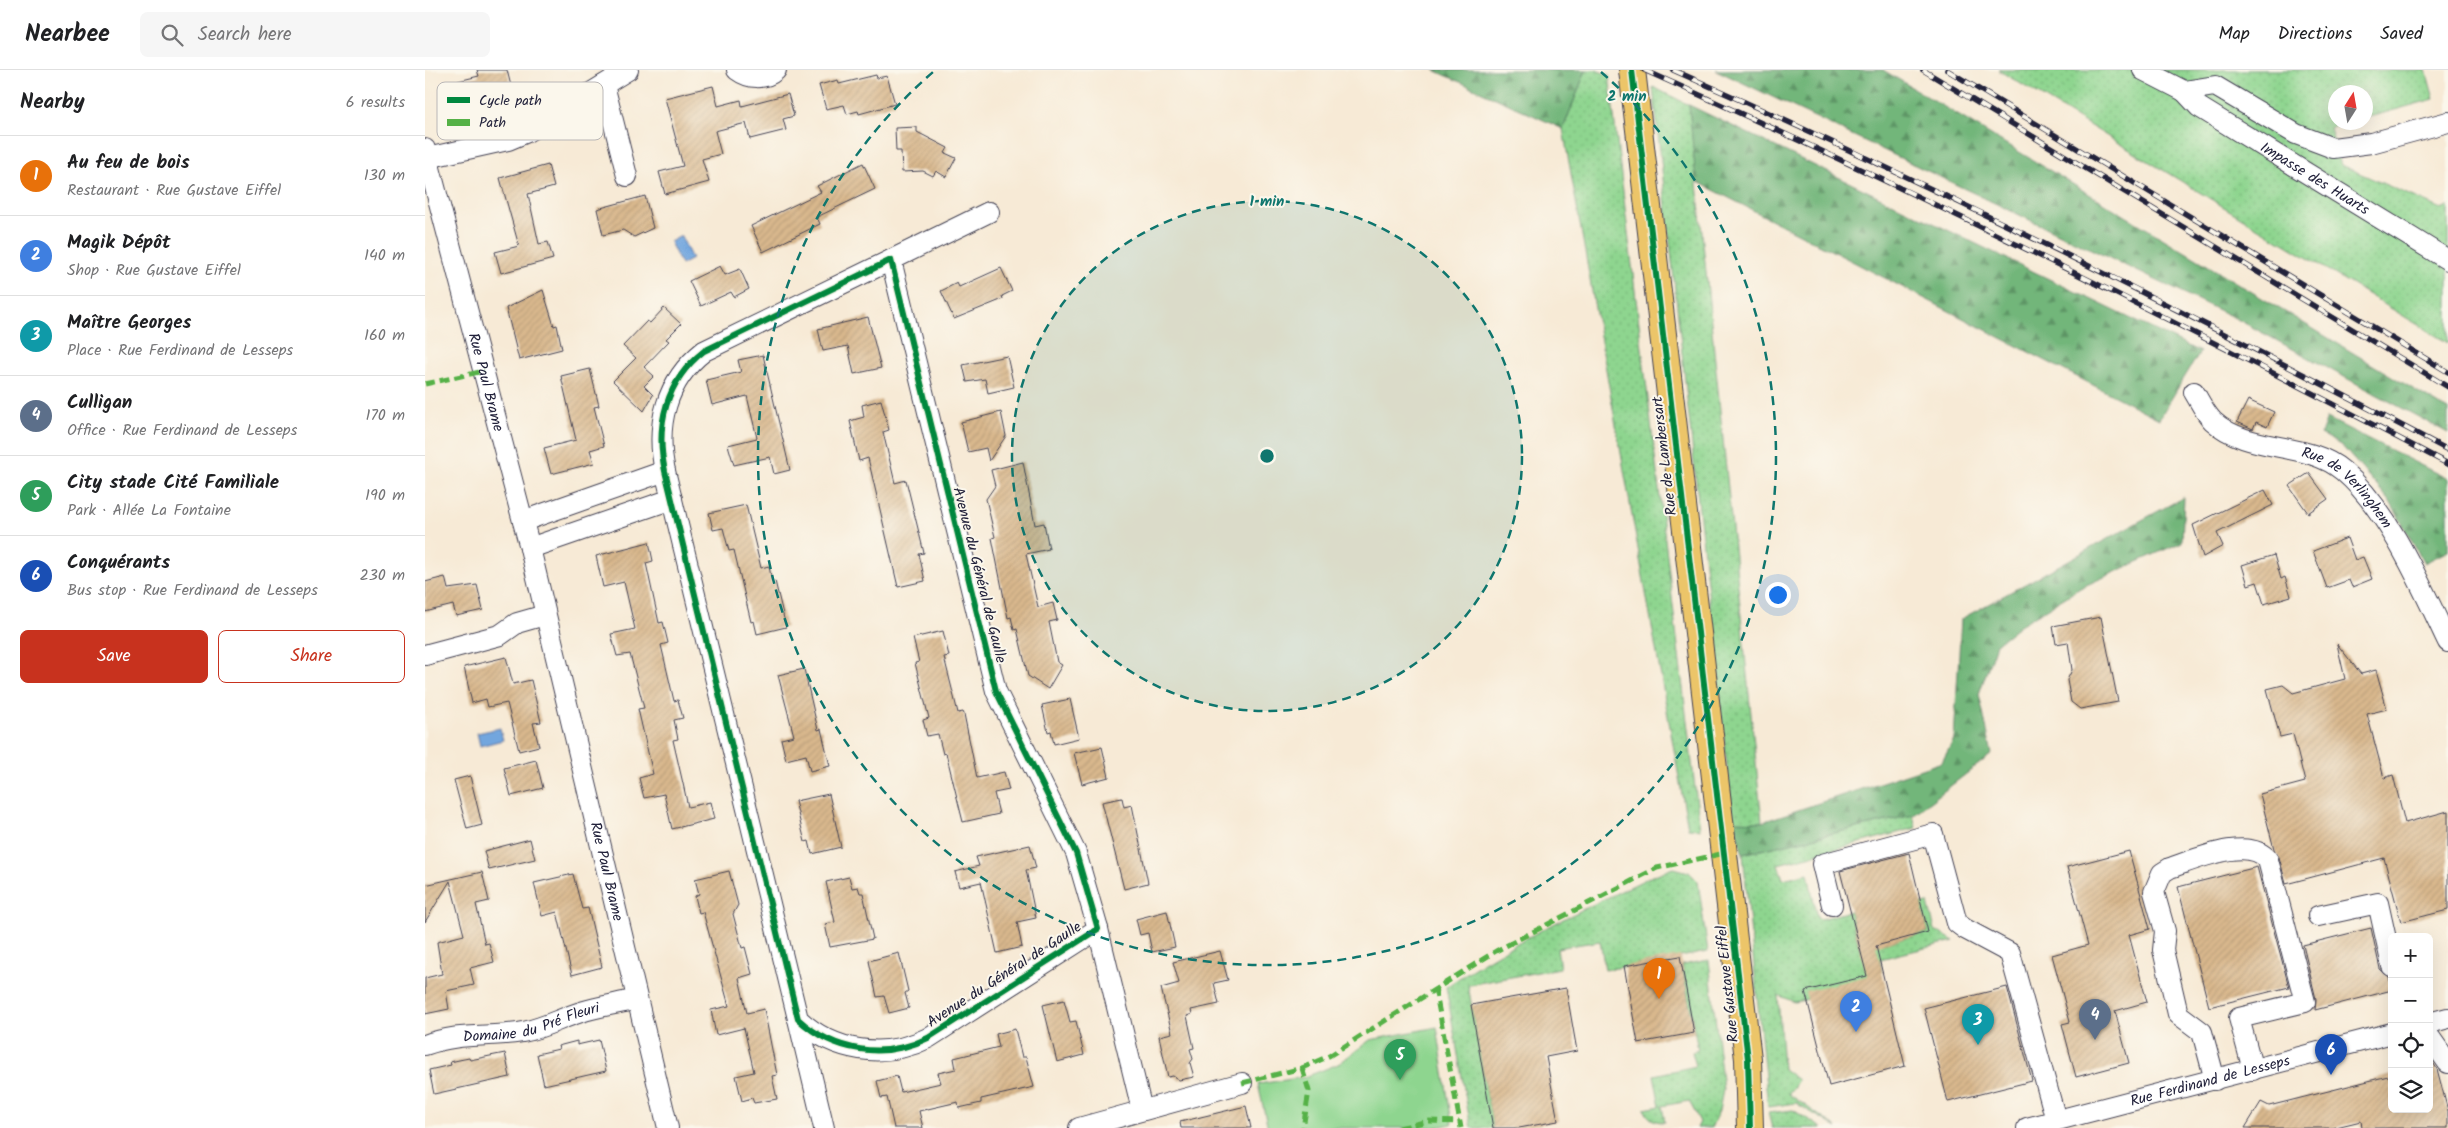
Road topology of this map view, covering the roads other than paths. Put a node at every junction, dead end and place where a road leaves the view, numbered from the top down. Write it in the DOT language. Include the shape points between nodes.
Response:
graph roads {
  1 [pos="628,70"];
  2 [pos="737,70"];
  3 [pos="776,70"];
  4 [pos="1632,70"];
  5 [pos="2143,70"];
  6 [pos="604,85"];
  7 [pos="2183,91"];
  8 [pos="2448,122"];
  9 [pos="500,140"];
  10 [pos="426,154"];
  11 [pos="627,176"];
  12 [pos="989,212"];
  13 [pos="891,260"];
  14 [pos="2448,260"];
  15 [pos="2194,392"];
  16 [pos="665,471"];
  17 [pos="672,499"];
  18 [pos="523,521"];
  19 [pos="530,548"];
  20 [pos="545,615"];
  21 [pos="2448,642"];
  22 [pos="425,655"];
  23 [pos="1723,838"];
  24 [pos="1833,905"];
  25 [pos="2318,916"];
  26 [pos="1099,929"];
  27 [pos="2388,948"];
  28 [pos="637,999"];
  29 [pos="2448,1018"];
  30 [pos="798,1019"];
  31 [pos="2433,1022"];
  32 [pos="2388,1034"];
  33 [pos="2433,1042"];
  34 [pos="425,1045"];
  35 [pos="1748,1059"];
  36 [pos="2448,1063"];
  37 [pos="2253,1070"];
  38 [pos="2215,1080"];
  39 [pos="1243,1083"];
  40 [pos="1143,1110"];
  41 [pos="2056,1120"];
  42 [pos="668,1128"];
  43 [pos="824,1128"];
  44 [pos="1079,1128"];
  45 [pos="1750,1128"];
  46 [pos="1763,1128"];
  47 [pos="2027,1128"];
  1 -- 6 [label="street"];
  2 -- 3 [label="street" via="756,78"];
  4 -- 23 [label="main road, Rue de Lambersart"];
  5 -- 7 [label="street, Impasse des Huarts"];
  6 -- 11 [label="street"];
  7 -- 8 [label="street, Impasse des Huarts" via="2215,86 2296,134 2333,148 2371,143"];
  7 -- 14 [label="street, Impasse des Huarts" via="2199,107"];
  9 -- 10 [label="street"];
  10 -- 18 [label="street, Rue Paul Brame"];
  12 -- 13 [label="street"];
  13 -- 16 [label="street" via="717,344 695,358 676,383 664,410 661,444"];
  13 -- 26 [label="street, Avenue du Général de Gaulle" via="996,692 1076,853"];
  15 -- 21 [label="street, Rue de Verlinghem" via="2213,420 2227,431 2324,458 2342,470 2360,488 2386,526 2424,591"];
  16 -- 17 [label="street"];
  16 -- 18 [label="street"];
  17 -- 19 [label="street"];
  17 -- 30 [label="street"];
  18 -- 19 [label="street, Rue Paul Brame"];
  19 -- 20 [label="street, Rue Paul Brame"];
  20 -- 22 [label="street" via="517,623 500,635"];
  20 -- 28 [label="street, Rue Paul Brame"];
  23 -- 35 [label="main road, Rue Gustave Eiffel"];
  24 -- 41 [label="street" via="1822,864 1933,834 1957,923 2010,954"];
  25 -- 27 [label="street" via="2378,903"];
  26 -- 30 [label="street, Avenue du Général de Gaulle" via="918,1043 885,1050 845,1046 821,1037"];
  26 -- 40 [label="street, Avenue du Général de Gaulle"];
  28 -- 34 [label="street, Domaine du Pré Fleuri" via="595,1008 535,1030 464,1035"];
  28 -- 42 [label="street, Rue Paul Brame"];
  29 -- 31 [label="street"];
  30 -- 43 [label="street"];
  32 -- 37 [label="street, Rue Ferdinand de Lesseps"];
  33 -- 36 [label="street"];
  35 -- 45 [label="main road, Rue Gustave Eiffel"];
  35 -- 46 [label="main road, Rue Gustave Eiffel"];
  37 -- 38 [label="street, Rue Ferdinand de Lesseps"];
  37 -- 38 [label="street" via="2239,1018 2305,1002 2268,860 2257,850 2243,848 2169,868 2158,879 2154,892 2165,931 2163,950 2178,1014 2203,1032"];
  38 -- 41 [label="street, Rue Ferdinand de Lesseps"];
  39 -- 40 [label="street"];
  40 -- 44 [label="street"];
  41 -- 47 [label="street, Rue Ferdinand de Lesseps"];
}
